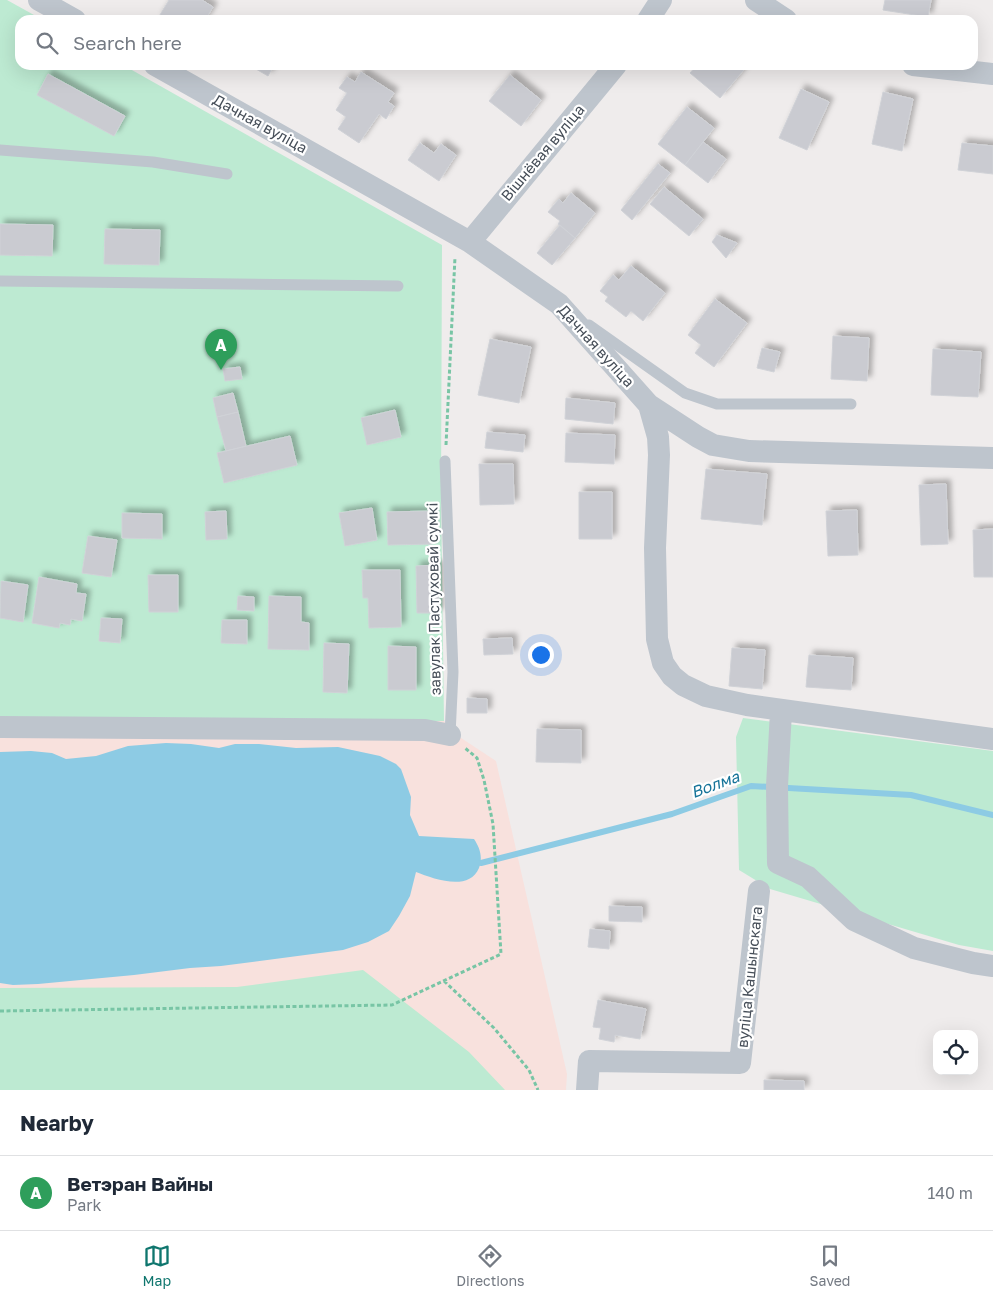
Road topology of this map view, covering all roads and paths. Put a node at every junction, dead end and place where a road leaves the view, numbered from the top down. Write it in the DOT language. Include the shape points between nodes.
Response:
graph roads {
  1 [pos="40,0"];
  2 [pos="661,0"];
  3 [pos="756,0"];
  4 [pos="66,15"];
  5 [pos="651,15"];
  6 [pos="778,15"];
  7 [pos="164,70"];
  8 [pos="612,70"];
  9 [pos="957,70"];
  10 [pos="993,74"];
  11 [pos="0,150"];
  12 [pos="227,174"];
  13 [pos="470,242"];
  14 [pos="0,281"];
  15 [pos="398,286"];
  16 [pos="559,304"];
  17 [pos="649,404"];
  18 [pos="851,404"];
  19 [pos="993,458"];
  20 [pos="446,461"];
  21 [pos="781,711"];
  22 [pos="0,727"];
  23 [pos="450,736"];
  24 [pos="993,739"];
  25 [pos="759,892"];
  26 [pos="993,966"];
  27 [pos="444,981"];
  28 [pos="0,1011"];
  29 [pos="538,1090"];
  30 [pos="587,1090"];
  1 -- 4 [label="street"];
  2 -- 5 [label="street"];
  3 -- 6 [label="street"];
  7 -- 13 [label="street, Дачная вуліца"];
  8 -- 13 [label="street, Вішнёвая вуліца"];
  9 -- 10 [label="street"];
  11 -- 12 [label="lane" via="153,162"];
  13 -- 16 [label="street, Дачная вуліца"];
  13 -- 20 [label="path" via="454,257"];
  14 -- 15 [label="lane"];
  16 -- 17 [label="street, Дачная вуліца"];
  16 -- 18 [label="lane" via="685,394 717,404"];
  17 -- 19 [label="street, Дачная вуліца" via="698,437 728,448"];
  17 -- 21 [label="street" via="659,455 656,611 657,639 663,662 683,685 706,696"];
  20 -- 23 [label="lane, завулак Пастуховай сумкі" via="453,672"];
  21 -- 24 [label="street"];
  21 -- 26 [label="street" via="777,786 778,863 808,877 854,920 914,948"];
  22 -- 23 [label="street" via="425,730"];
  23 -- 27 [label="path" via="477,758 484,780 493,824 501,954"];
  25 -- 30 [label="street, вуліца Кашынскага" via="740,1063 589,1061"];
  27 -- 28 [label="path" via="392,1005"];
  27 -- 29 [label="path" via="494,1028 529,1070"];
}
